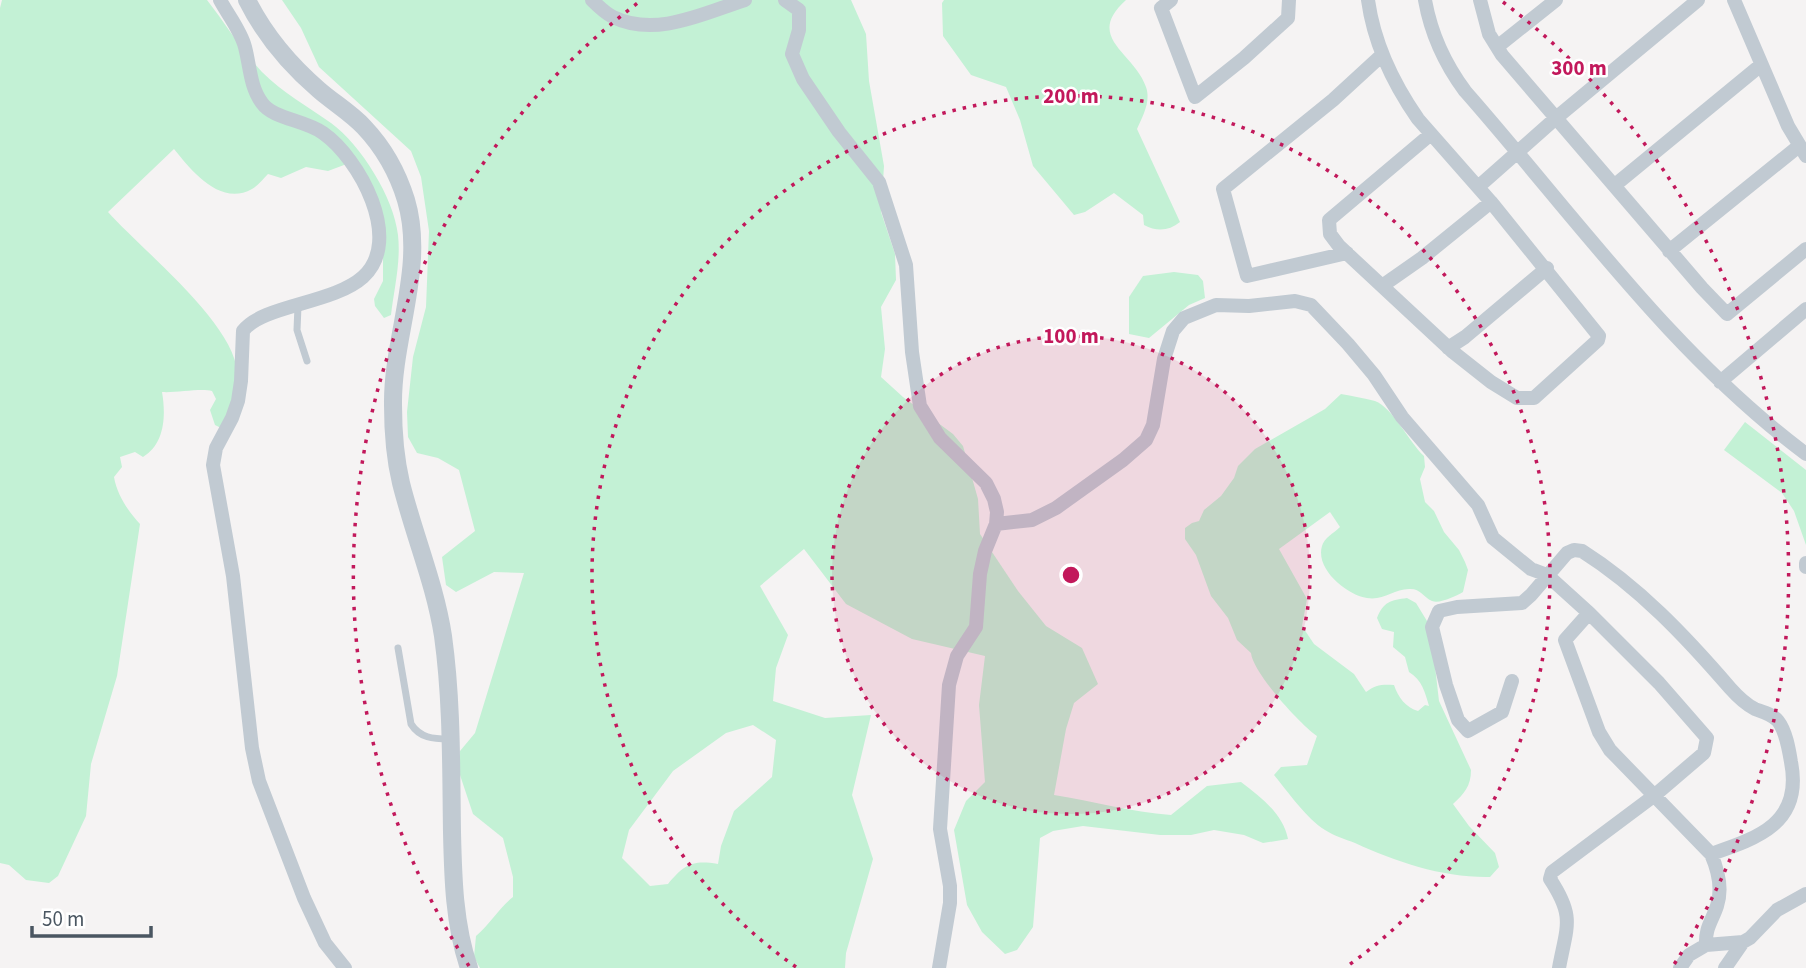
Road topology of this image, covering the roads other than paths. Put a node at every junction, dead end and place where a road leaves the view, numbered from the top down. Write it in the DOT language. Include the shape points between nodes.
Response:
graph roads {
  1 [pos="220,0"];
  2 [pos="247,0"];
  3 [pos="592,0"];
  4 [pos="745,0"];
  5 [pos="785,0"];
  6 [pos="1171,0"];
  7 [pos="1289,0"];
  8 [pos="1368,0"];
  9 [pos="1425,0"];
  10 [pos="1480,0"];
  11 [pos="1556,0"];
  12 [pos="1698,0"];
  13 [pos="1734,0"];
  14 [pos="1497,47"];
  15 [pos="1382,55"];
  16 [pos="1761,65"];
  17 [pos="1556,118"];
  18 [pos="1431,134"];
  19 [pos="1518,151"];
  20 [pos="1802,151"];
  21 [pos="1615,185"];
  22 [pos="1478,187"];
  23 [pos="1491,201"];
  24 [pos="1806,249"];
  25 [pos="1669,251"];
  26 [pos="1347,254"];
  27 [pos="1547,268"];
  28 [pos="1382,286"];
  29 [pos="298,306"];
  30 [pos="1806,309"];
  31 [pos="1448,348"];
  32 [pos="307,361"];
  33 [pos="1720,382"];
  34 [pos="1806,454"];
  35 [pos="996,524"];
  36 [pos="1547,575"];
  37 [pos="1589,612"];
  38 [pos="398,648"];
  39 [pos="1511,681"];
  40 [pos="450,739"];
  41 [pos="1655,795"];
  42 [pos="1711,854"];
  43 [pos="1806,894"];
  44 [pos="1743,942"];
  45 [pos="1706,945"];
  46 [pos="345,968"];
  47 [pos="469,968"];
  48 [pos="939,968"];
  49 [pos="1559,968"];
  50 [pos="1680,968"];
  51 [pos="1725,968"];
  1 -- 29 [label="street" via="242,39 255,90 264,106 276,115 306,123 333,141 360,174 374,206 378,244 372,268 344,290"];
  2 -- 40 [label="street" via="285,57 373,138 405,199 412,247 393,377 393,426 401,482 443,635"];
  3 -- 4 [label="street" via="612,17 635,25 678,23"];
  5 -- 35 [label="street" via="799,10 792,54 803,79 879,182 891,217 906,265 920,406 940,438 986,483 994,499"];
  6 -- 7 [label="street" via="1161,8 1195,97 1288,18"];
  8 -- 15 [label="street"];
  9 -- 19 [label="street" via="1452,73"];
  10 -- 14 [label="street"];
  11 -- 14 [label="street"];
  12 -- 17 [label="street"];
  13 -- 16 [label="street"];
  14 -- 17 [label="street"];
  15 -- 18 [label="street" via="1405,100"];
  15 -- 26 [label="street" via="1223,189 1247,276"];
  16 -- 20 [label="street"];
  16 -- 21 [label="street"];
  17 -- 19 [label="street"];
  17 -- 21 [label="street"];
  18 -- 22 [label="street"];
  18 -- 26 [label="street" via="1329,220 1330,234"];
  19 -- 22 [label="street"];
  19 -- 33 [label="street" via="1641,297"];
  20 -- 25 [label="street"];
  21 -- 25 [label="street"];
  22 -- 23 [label="street"];
  23 -- 27 [label="street"];
  23 -- 28 [label="street"];
  24 -- 25 [label="street" via="1727,314"];
  26 -- 28 [label="street"];
  27 -- 31 [label="street"];
  27 -- 31 [label="street" via="1600,336 1534,398 1517,398"];
  28 -- 31 [label="street"];
  29 -- 32 [label="lane" via="297,330"];
  29 -- 46 [label="street" via="268,315 243,331 238,401 213,465 233,576 259,782 311,916"];
  30 -- 33 [label="street"];
  33 -- 34 [label="street"];
  35 -- 36 [label="street" via="1032,520 1056,508 1146,440 1153,425 1164,359 1173,331 1184,318 1216,305 1295,301 1311,305 1374,375 1402,417 1478,505 1493,538 1531,569"];
  35 -- 48 [label="street" via="980,574 976,627 953,665 949,685 940,820 950,903"];
  36 -- 37 [label="street"];
  36 -- 39 [label="street" via="1521,603 1439,611 1432,627 1458,720 1468,731 1502,712"];
  36 -- 42 [label="street" via="1574,550 1604,565 1645,597 1746,704 1779,722 1794,782 1784,814 1764,834"];
  37 -- 41 [label="street" via="1564,640 1599,732 1610,750"];
  37 -- 41 [label="street" via="1707,738 1704,753"];
  38 -- 40 [label="lane" via="411,724 423,736"];
  40 -- 47 [label="street" via="453,881"];
  41 -- 42 [label="street"];
  41 -- 49 [label="street" via="1552,872 1550,878 1568,916"];
  42 -- 45 [label="street" via="1719,892 1707,926"];
  43 -- 44 [label="street" via="1777,910"];
  44 -- 45 [label="street"];
  44 -- 51 [label="street"];
  45 -- 50 [label="street" via="1689,955"];
}
